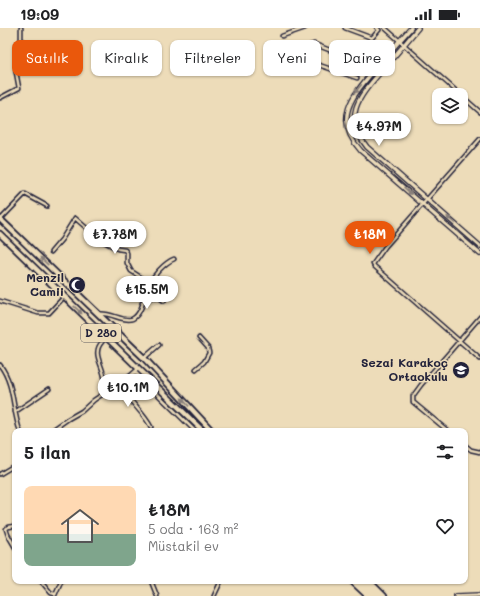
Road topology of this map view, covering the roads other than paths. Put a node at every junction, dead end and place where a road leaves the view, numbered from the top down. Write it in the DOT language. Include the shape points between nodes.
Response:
graph roads {
  1 [pos="21,28"];
  2 [pos="305,28"];
  3 [pos="345,28"];
  4 [pos="376,28"];
  5 [pos="385,28"];
  6 [pos="411,28"];
  7 [pos="418,28"];
  8 [pos="282,36"];
  9 [pos="400,41"];
  10 [pos="404,45"];
  11 [pos="395,47"];
  12 [pos="352,76"];
  13 [pos="370,76"];
  14 [pos="358,78"];
  15 [pos="0,98"];
  16 [pos="480,112"];
  17 [pos="480,139"];
  18 [pos="427,199"];
  19 [pos="423,204"];
  20 [pos="47,206"];
  21 [pos="0,219"];
  22 [pos="0,234"];
  23 [pos="480,246"];
  24 [pos="51,252"];
  25 [pos="480,254"];
  26 [pos="174,259"];
  27 [pos="150,283"];
  28 [pos="64,297"];
  29 [pos="0,301"];
  30 [pos="164,301"];
  31 [pos="142,304"];
  32 [pos="98,314"];
  33 [pos="480,317"];
  34 [pos="198,338"];
  35 [pos="459,341"];
  36 [pos="102,342"];
  37 [pos="158,345"];
  38 [pos="144,358"];
  39 [pos="480,358"];
  40 [pos="0,365"];
  41 [pos="196,369"];
  42 [pos="137,370"];
  43 [pos="120,382"];
  44 [pos="49,389"];
  45 [pos="109,389"];
  46 [pos="15,412"];
  47 [pos="19,428"];
  48 [pos="55,428"];
  49 [pos="151,428"];
  50 [pos="192,428"];
  51 [pos="200,428"];
  52 [pos="209,428"];
  53 [pos="444,428"];
  54 [pos="468,448"];
  55 [pos="480,452"];
  56 [pos="12,467"];
  57 [pos="0,474"];
  58 [pos="12,526"];
  59 [pos="12,542"];
  60 [pos="44,584"];
  61 [pos="60,584"];
  62 [pos="152,584"];
  63 [pos="220,584"];
  64 [pos="355,584"];
  65 [pos="360,584"];
  66 [pos="366,584"];
  67 [pos="372,584"];
  68 [pos="55,595"];
  69 [pos="480,595"];
  70 [pos="157,596"];
  71 [pos="214,596"];
  72 [pos="368,596"];
  73 [pos="373,596"];
  74 [pos="378,596"];
  75 [pos="384,596"];
  76 [pos="456,596"];
  1 -- 15 [label="street" via="21,54 16,72 19,88"];
  2 -- 8 [label="street"];
  3 -- 4 [label="street" via="372,38 379,30"];
  5 -- 9 [label="street"];
  6 -- 9 [label="street"];
  7 -- 10 [label="street"];
  9 -- 10 [label="street"];
  9 -- 11 [label="street"];
  10 -- 16 [label="street"];
  10 -- 18 [label="street" via="360,96 354,111 354,120 356,130 367,147"];
  12 -- 14 [label="street"];
  13 -- 19 [label="street, one-way" via="351,99 347,117 350,135 361,151"];
  17 -- 18 [label="street"];
  18 -- 19 [label="street"];
  23 -- 18 [label="street, one-way"];
  19 -- 25 [label="street"];
  19 -- 35 [label="street" via="375,260 374,266"];
  20 -- 21 [label="street" via="25,194"];
  32 -- 21 [label="highway, D 280, one-way"];
  22 -- 28 [label="highway, D 280"];
  24 -- 27 [label="street" via="75,218 99,239 125,250 130,271"];
  26 -- 27 [label="street"];
  27 -- 31 [label="street"];
  28 -- 29 [label="street" via="49,313 38,313"];
  28 -- 42 [label="highway, D 280, one-way"];
  30 -- 31 [label="street" via="156,296"];
  31 -- 32 [label="street" via="132,319"];
  32 -- 38 [label="highway, D 280"];
  33 -- 35 [label="street"];
  34 -- 41 [label="street" via="209,352 204,362"];
  35 -- 39 [label="street"];
  35 -- 53 [label="street" via="412,399"];
  36 -- 45 [label="street" via="97,358"];
  37 -- 38 [label="street"];
  52 -- 38 [label="highway, D 280, one-way"];
  40 -- 46 [label="street" via="9,384"];
  42 -- 43 [label="street"];
  42 -- 50 [label="street"];
  42 -- 51 [label="highway, D 280"];
  43 -- 45 [label="street"];
  43 -- 49 [label="street" via="127,396"];
  44 -- 46 [label="street"];
  45 -- 48 [label="street"];
  46 -- 47 [label="street"];
  54 -- 55 [label="street"];
  56 -- 57 [label="street"];
  58 -- 59 [label="street" via="6,529"];
  60 -- 68 [label="street"];
  61 -- 68 [label="street"];
  62 -- 70 [label="street"];
  63 -- 71 [label="street"];
  64 -- 72 [label="highway"];
  65 -- 73 [label="highway"];
  66 -- 74 [label="highway"];
  67 -- 75 [label="highway"];
  69 -- 76 [label="street"];
}
